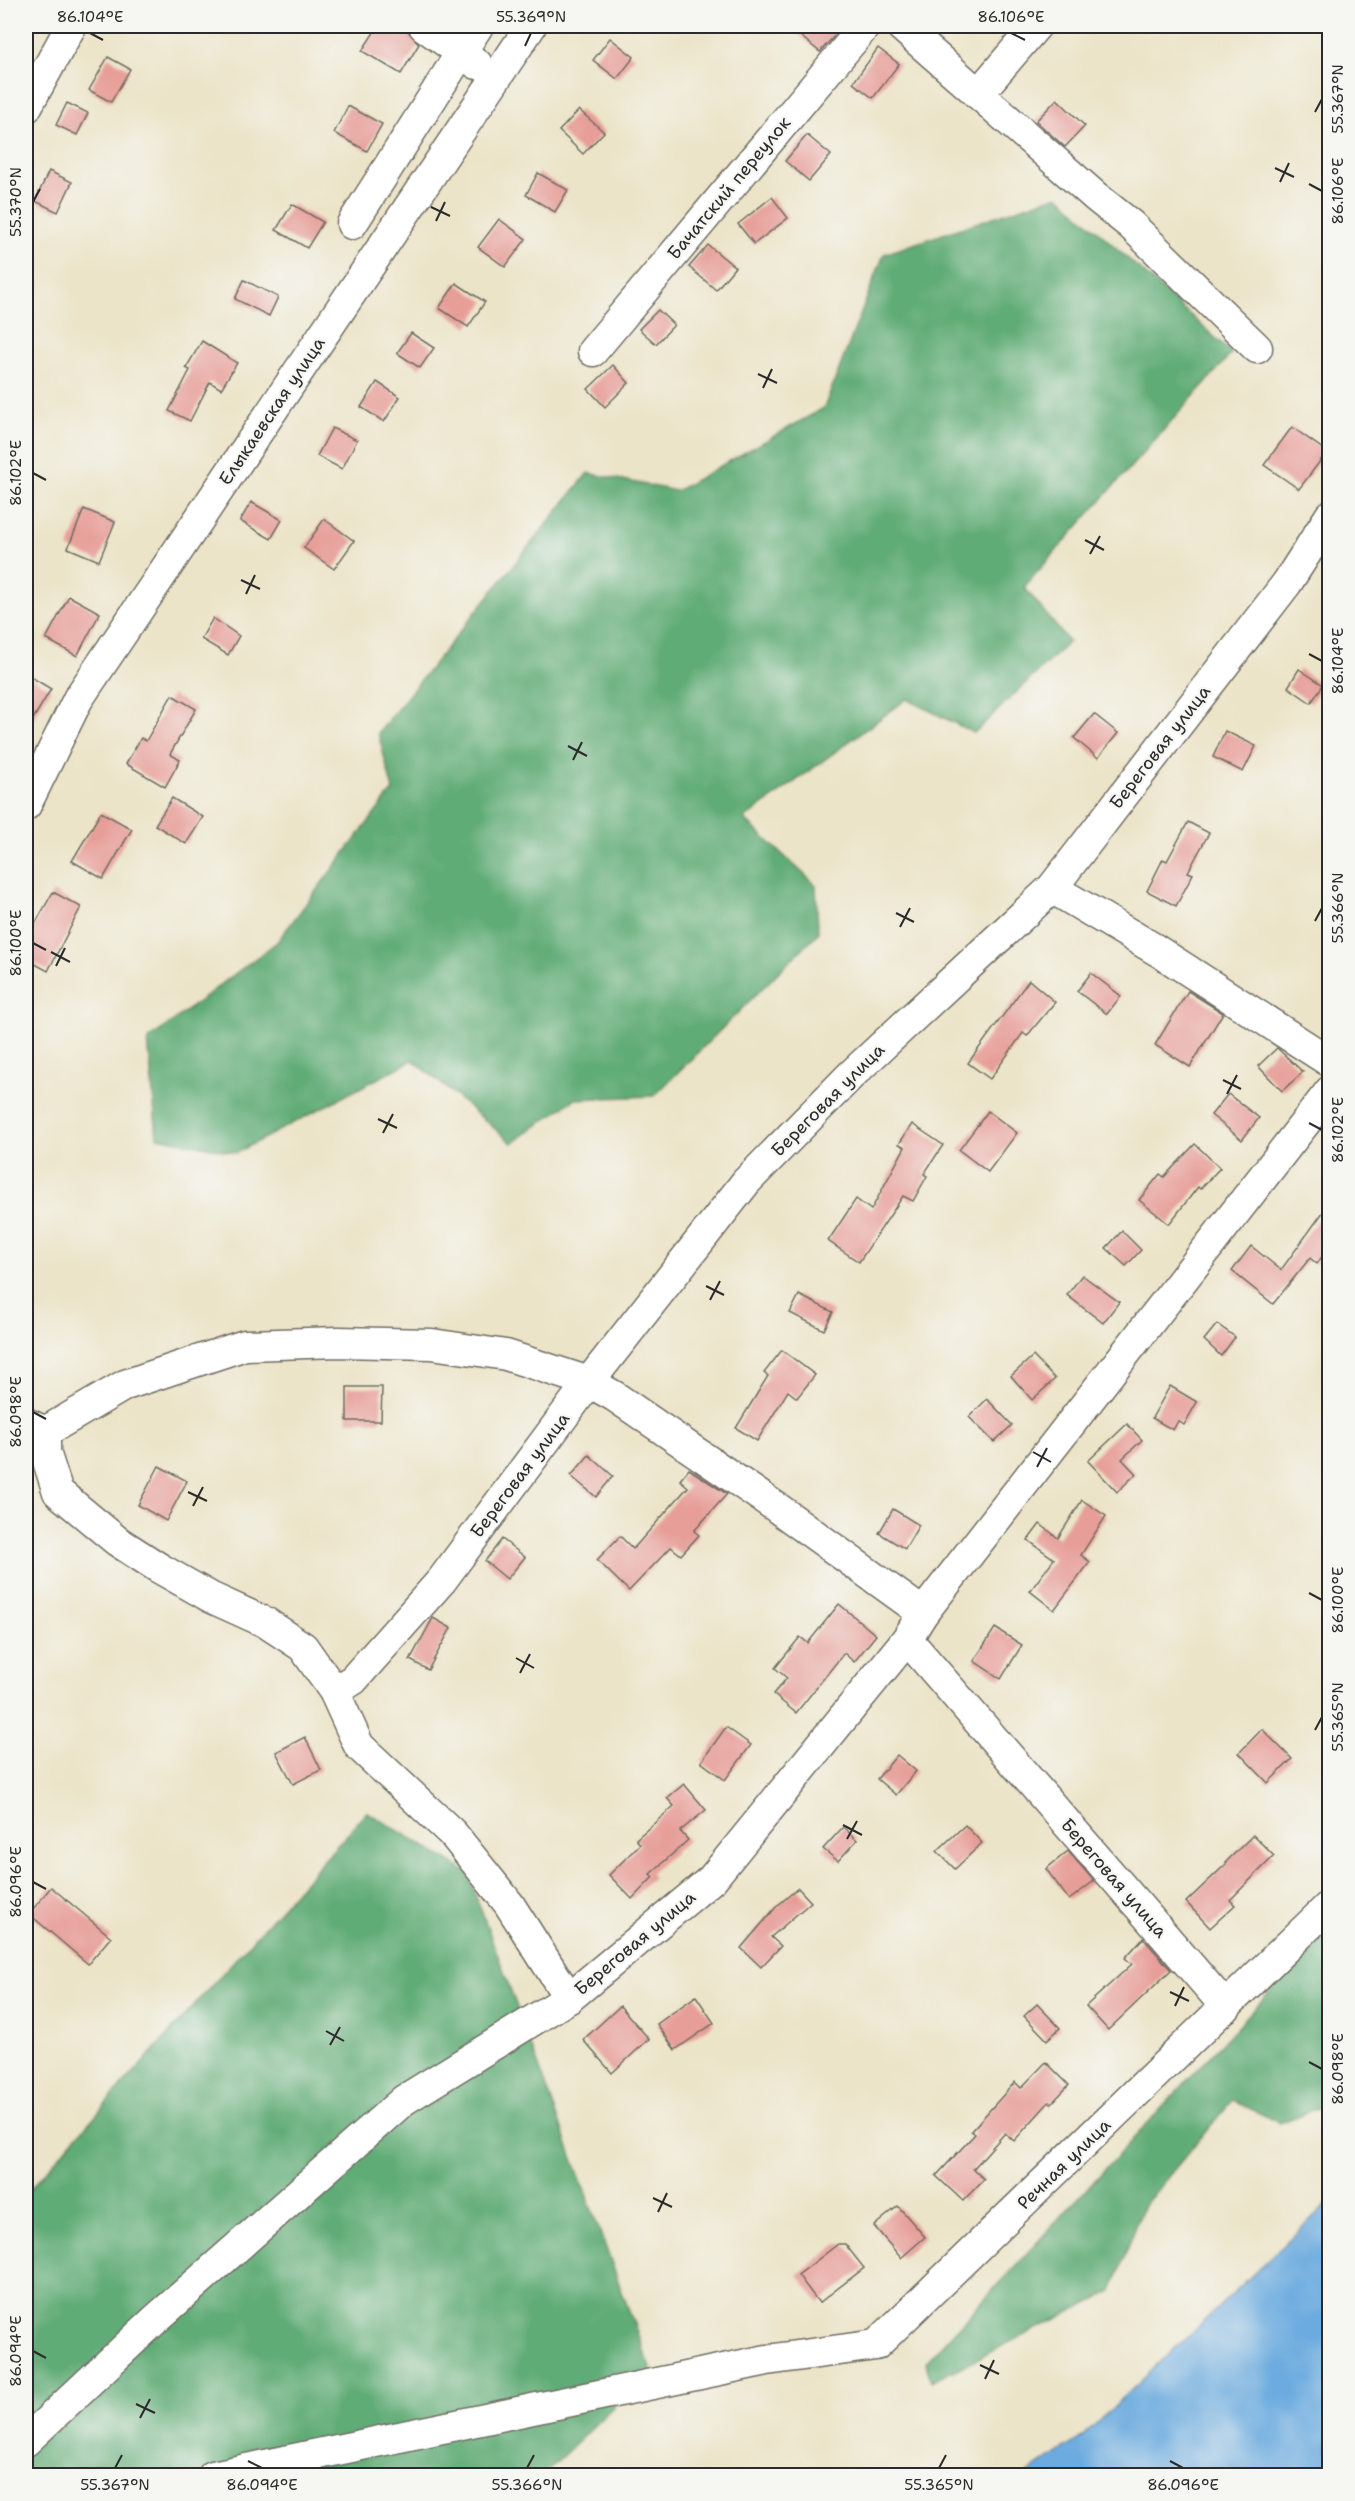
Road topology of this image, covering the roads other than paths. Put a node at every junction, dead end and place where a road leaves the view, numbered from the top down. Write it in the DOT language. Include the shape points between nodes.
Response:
graph roads {
  1 [pos="71,26"];
  2 [pos="424,26"];
  3 [pos="478,26"];
  4 [pos="531,26"];
  5 [pos="865,26"];
  6 [pos="901,26"];
  7 [pos="1036,26"];
  8 [pos="461,53"];
  9 [pos="496,78"];
  10 [pos="978,94"];
  11 [pos="26,108"];
  12 [pos="352,224"];
  13 [pos="1257,348"];
  14 [pos="593,351"];
  15 [pos="1329,516"];
  16 [pos="26,805"];
  17 [pos="1052,888"];
  18 [pos="1329,1062"];
  19 [pos="1329,1091"];
  20 [pos="589,1382"];
  21 [pos="35,1427"];
  22 [pos="923,1613"];
  23 [pos="907,1639"];
  24 [pos="334,1691"];
  25 [pos="1329,1905"];
  26 [pos="569,1998"];
  27 [pos="1226,2007"];
  28 [pos="26,2441"];
  29 [pos="213,2475"];
  1 -- 11 [label="street"];
  2 -- 8 [label="street"];
  3 -- 8 [label="street"];
  4 -- 9 [label="street, Елыкаевская улица"];
  5 -- 14 [label="street, Бачатский переулок"];
  6 -- 10 [label="street"];
  7 -- 10 [label="street"];
  8 -- 9 [label="street"];
  8 -- 12 [label="street"];
  9 -- 16 [label="street, Елыкаевская улица" via="78,699"];
  10 -- 13 [label="street" via="1131,225"];
  15 -- 17 [label="street, Береговая улица" via="1287,583"];
  17 -- 18 [label="street" via="1158,951"];
  17 -- 20 [label="street, Береговая улица" via="851,1076 746,1182"];
  19 -- 22 [label="street, Береговая улица"];
  20 -- 21 [label="street" via="506,1355 432,1344 244,1345 125,1385"];
  20 -- 22 [label="street" via="776,1507"];
  20 -- 24 [label="street, Береговая улица" via="442,1580 354,1680"];
  21 -- 24 [label="street" via="58,1492 117,1541 159,1569 265,1622 303,1647"];
  22 -- 23 [label="street, Береговая улица"];
  23 -- 26 [label="street, Береговая улица" via="712,1879"];
  23 -- 27 [label="street, Береговая улица"];
  24 -- 26 [label="street" via="359,1746 453,1834 509,1904"];
  25 -- 27 [label="street, Речная улица"];
  26 -- 28 [label="street, Береговая улица" via="404,2100 156,2318"];
  27 -- 29 [label="street, Речная улица" via="876,2345 766,2360"];
}
